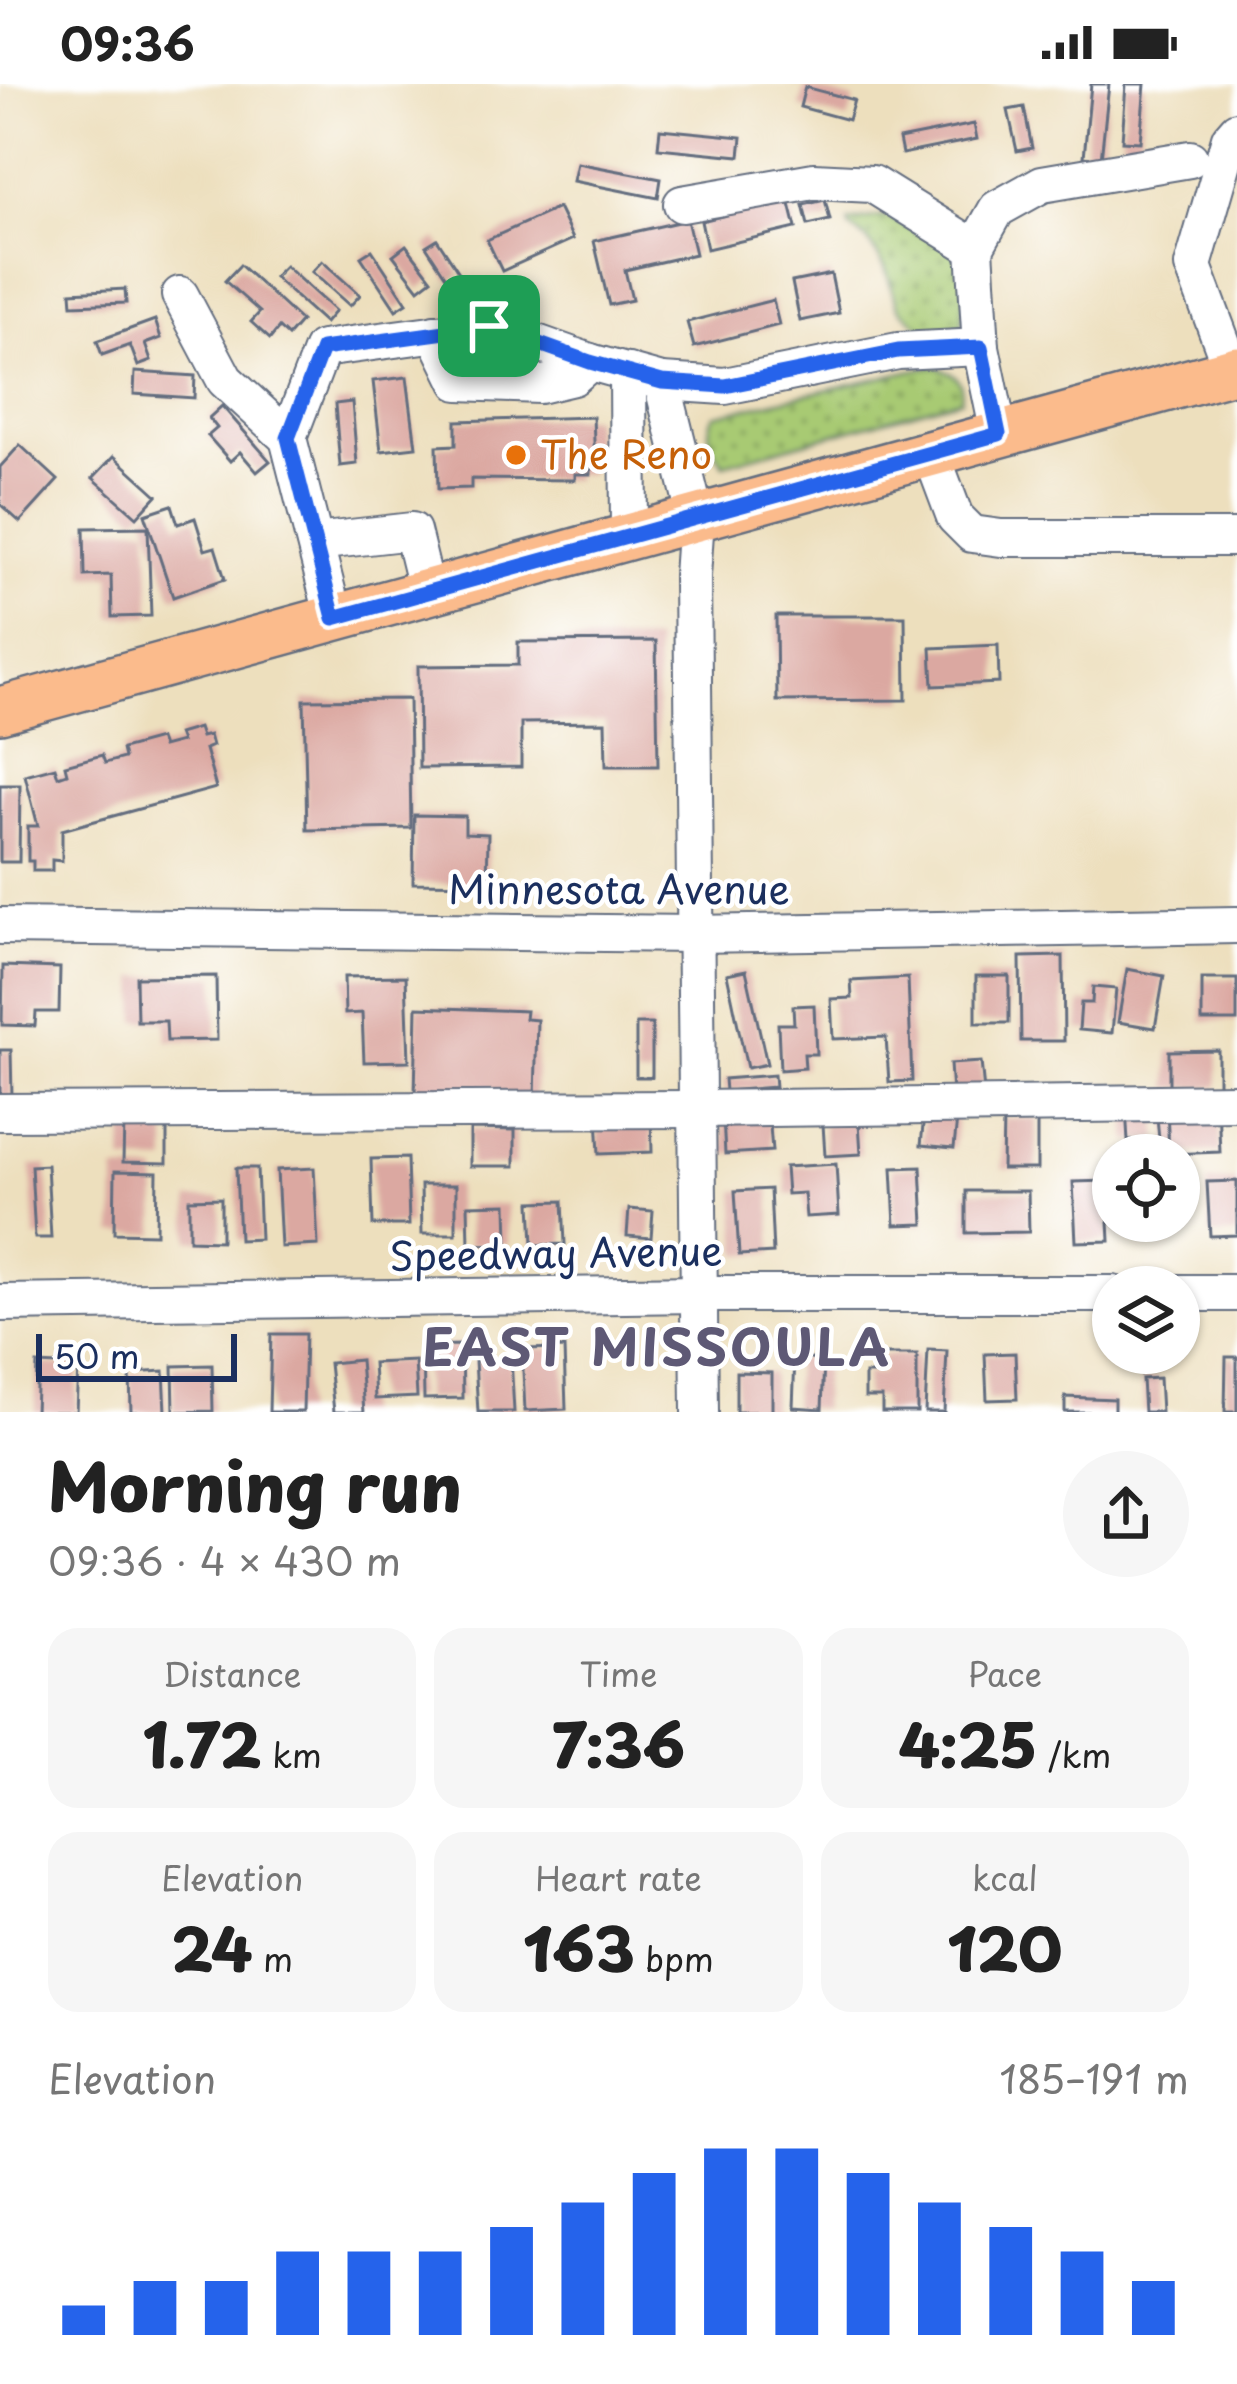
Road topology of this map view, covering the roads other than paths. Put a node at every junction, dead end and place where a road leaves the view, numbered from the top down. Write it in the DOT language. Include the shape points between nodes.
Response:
graph roads {
  1 [pos="1237,130"];
  2 [pos="1190,159"];
  3 [pos="682,204"];
  4 [pos="975,248"];
  5 [pos="180,295"];
  6 [pos="435,333"];
  7 [pos="981,347"];
  8 [pos="590,362"];
  9 [pos="1234,369"];
  10 [pos="645,377"];
  11 [pos="999,434"];
  12 [pos="288,438"];
  13 [pos="931,453"];
  14 [pos="696,518"];
  15 [pos="629,536"];
  16 [pos="1237,538"];
  17 [pos="315,542"];
  18 [pos="427,592"];
  19 [pos="334,618"];
  20 [pos="0,710"];
  21 [pos="1237,925"];
  22 [pos="0,926"];
  23 [pos="694,934"];
  24 [pos="1237,1102"];
  25 [pos="697,1109"];
  26 [pos="0,1112"];
  27 [pos="1200,1293"];
  28 [pos="1237,1293"];
  29 [pos="700,1294"];
  30 [pos="1092,1294"];
  31 [pos="0,1303"];
  32 [pos="700,1412"];
  1 -- 9 [label="street" via="1193,266"];
  2 -- 4 [label="street" via="1042,184 997,209"];
  3 -- 4 [label="street" via="814,181 872,184"];
  4 -- 7 [label="street"];
  5 -- 12 [label="street" via="226,380"];
  6 -- 8 [label="street" via="489,326"];
  6 -- 8 [label="street" via="459,382 539,386 573,377"];
  6 -- 12 [label="street" via="322,349"];
  7 -- 10 [label="street" via="898,351 725,386"];
  7 -- 11 [label="street"];
  8 -- 10 [label="street"];
  9 -- 11 [label="main road"];
  10 -- 14 [label="street"];
  10 -- 15 [label="street"];
  11 -- 13 [label="main road"];
  12 -- 17 [label="street"];
  13 -- 14 [label="main road"];
  13 -- 16 [label="street" via="956,517 972,534"];
  14 -- 15 [label="main road"];
  14 -- 23 [label="street"];
  15 -- 18 [label="main road"];
  17 -- 18 [label="street" via="412,531"];
  17 -- 19 [label="street"];
  18 -- 19 [label="main road"];
  19 -- 20 [label="main road"];
  21 -- 23 [label="street, Minnesota Avenue"];
  22 -- 23 [label="street, Minnesota Avenue"];
  23 -- 25 [label="street"];
  24 -- 25 [label="street"];
  25 -- 26 [label="street"];
  25 -- 29 [label="street"];
  27 -- 28 [label="street"];
  29 -- 30 [label="street, Speedway Avenue"];
  29 -- 31 [label="street, Speedway Avenue"];
  29 -- 32 [label="street"];
}
